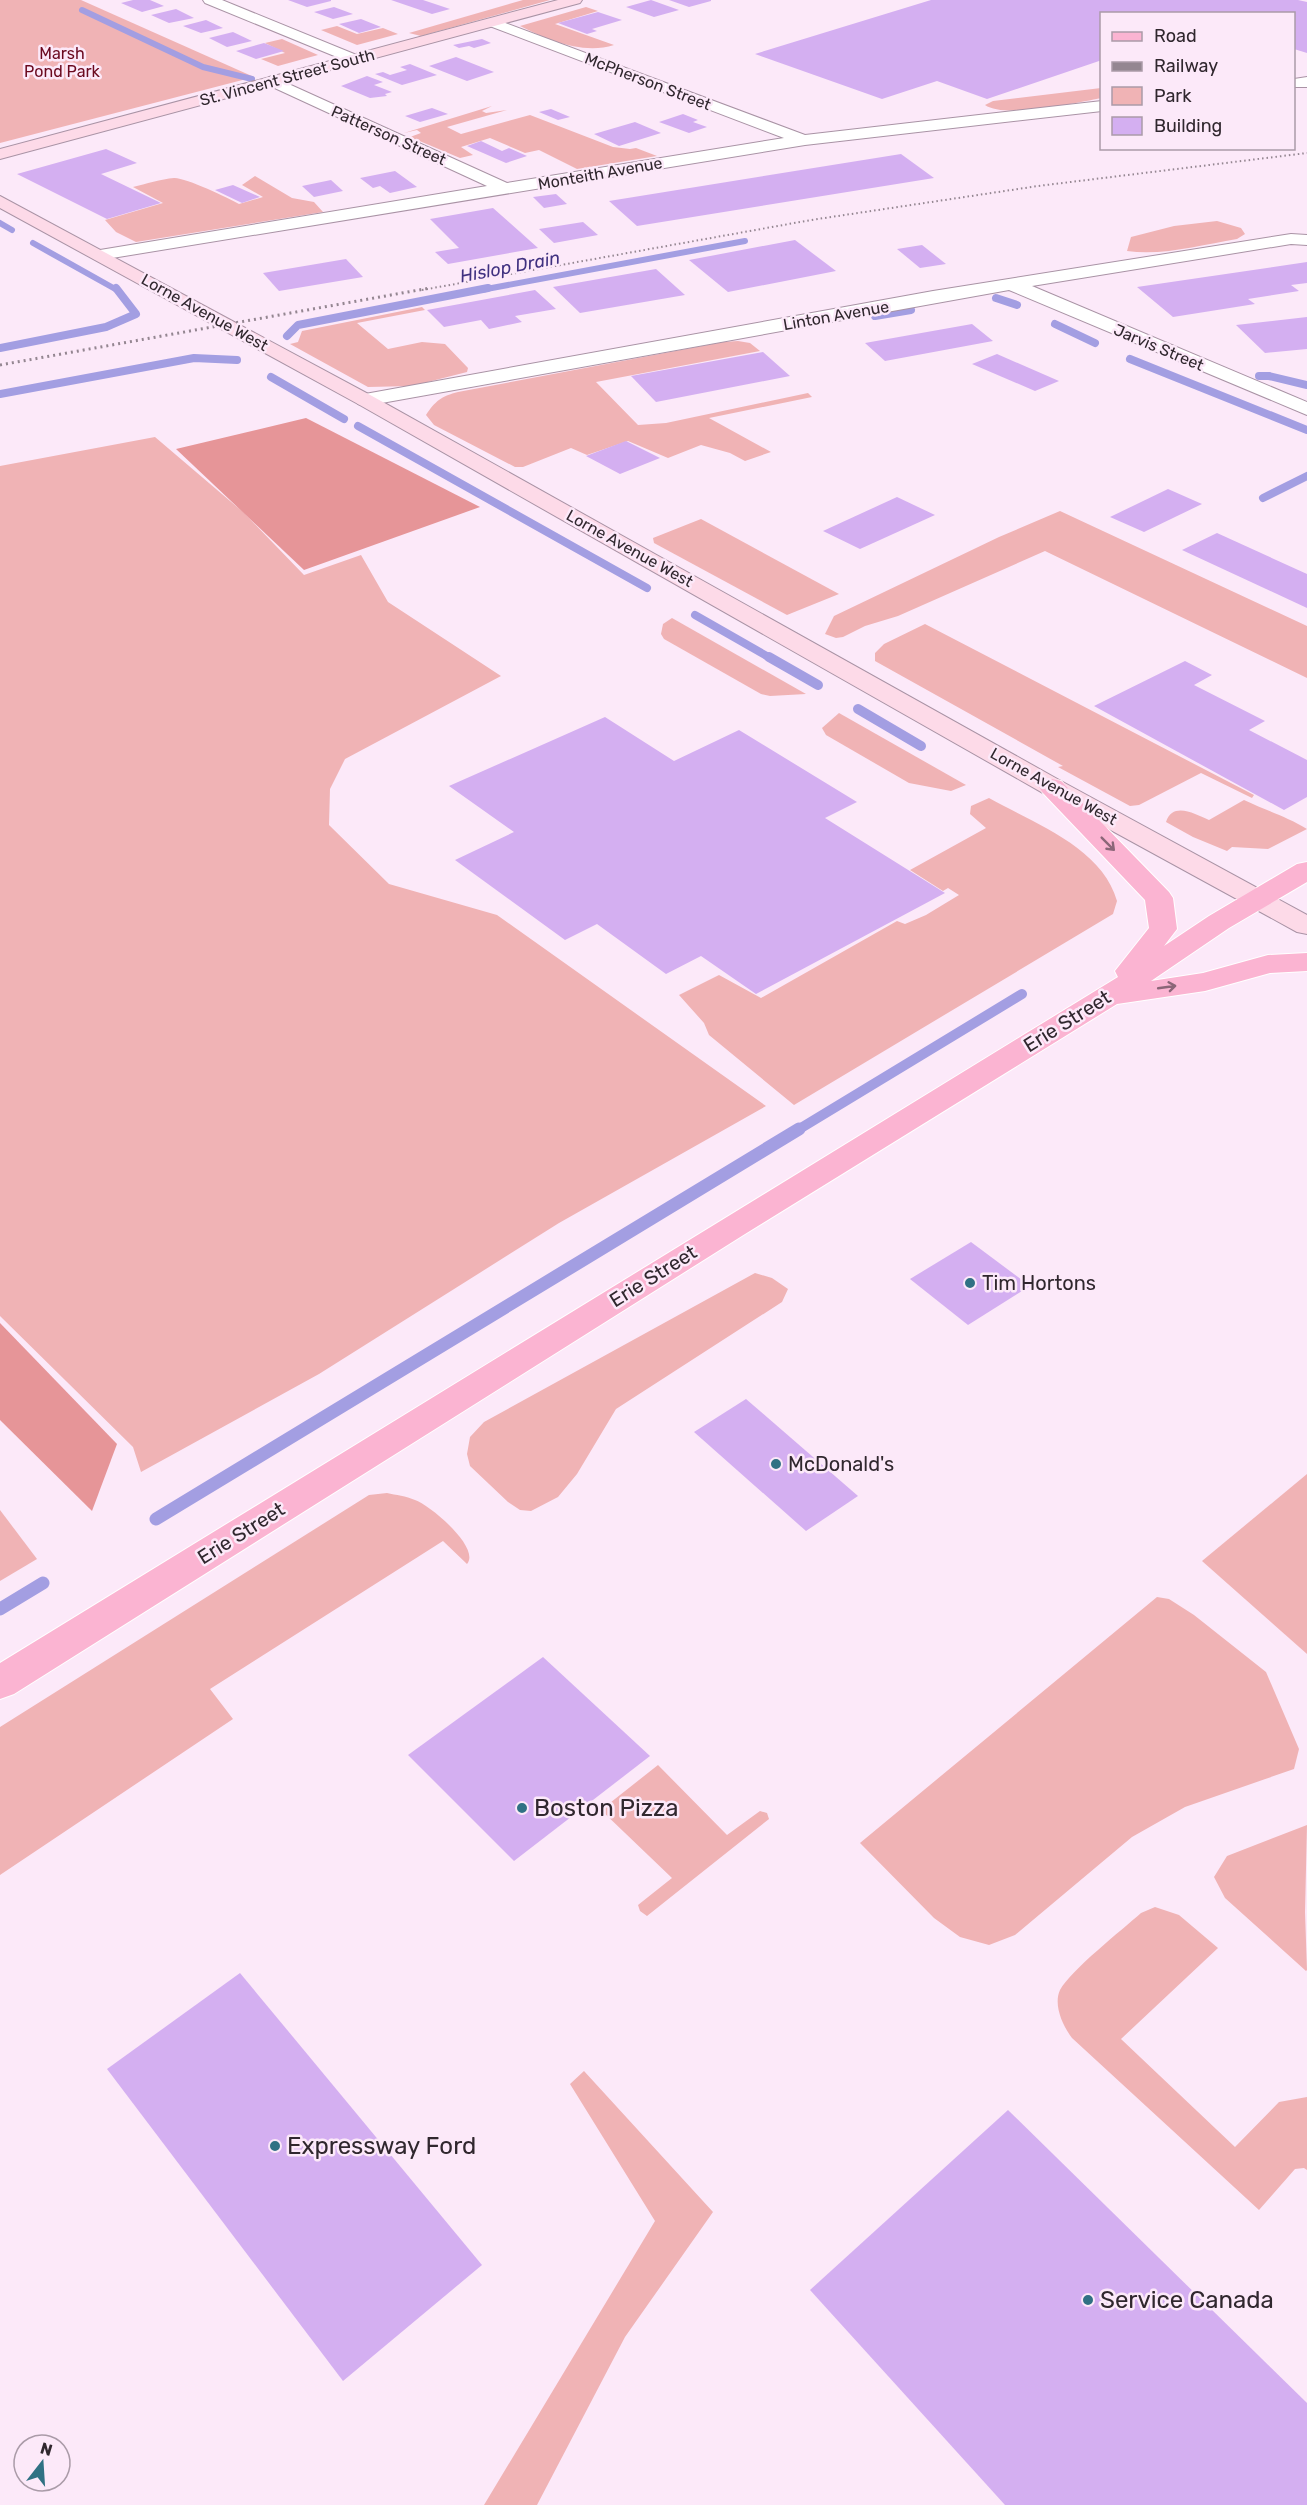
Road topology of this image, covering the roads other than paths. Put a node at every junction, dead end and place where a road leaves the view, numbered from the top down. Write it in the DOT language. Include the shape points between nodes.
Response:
graph roads {
  1 [pos="210,0"];
  2 [pos="575,0"];
  3 [pos="492,22"];
  4 [pos="354,59"];
  5 [pos="271,81"];
  6 [pos="1100,106"];
  7 [pos="805,140"];
  8 [pos="0,154"];
  9 [pos="507,189"];
  10 [pos="0,201"];
  11 [pos="1307,240"];
  12 [pos="100,255"];
  13 [pos="1010,284"];
  14 [pos="365,400"];
  15 [pos="1307,409"];
  16 [pos="1052,787"];
  17 [pos="1307,870"];
  18 [pos="1257,900"];
  19 [pos="1307,926"];
  20 [pos="1307,962"];
  21 [pos="1109,996"];
  22 [pos="0,1683"];
  1 -- 4 [label="street"];
  2 -- 3 [label="main road, St. Vincent Street South"];
  3 -- 4 [label="main road, St. Vincent Street South"];
  3 -- 7 [label="street, McPherson Street"];
  4 -- 5 [label="main road, St. Vincent Street South"];
  5 -- 8 [label="main road, St. Vincent Street South"];
  5 -- 9 [label="street, Patterson Street"];
  6 -- 7 [label="street, Monteith Avenue"];
  7 -- 9 [label="street, Monteith Avenue"];
  9 -- 12 [label="street, Monteith Avenue"];
  10 -- 12 [label="main road, Lorne Avenue West"];
  11 -- 13 [label="street, Linton Avenue" via="1291,238"];
  12 -- 14 [label="main road, Lorne Avenue West"];
  13 -- 14 [label="street, Linton Avenue"];
  13 -- 15 [label="street, Jarvis Street"];
  14 -- 16 [label="main road, Lorne Avenue West"];
  16 -- 18 [label="main road, Lorne Avenue West"];
  16 -- 21 [label="main road, one-way" via="1159,898 1163,929"];
  17 -- 18 [label="main road, Erie Street"];
  18 -- 19 [label="main road, Lorne Avenue West"];
  18 -- 21 [label="main road, Erie Street"];
  21 -- 20 [label="main road, one-way" via="1204,982 1268,964"];
  21 -- 22 [label="main road, Erie Street"];
}
